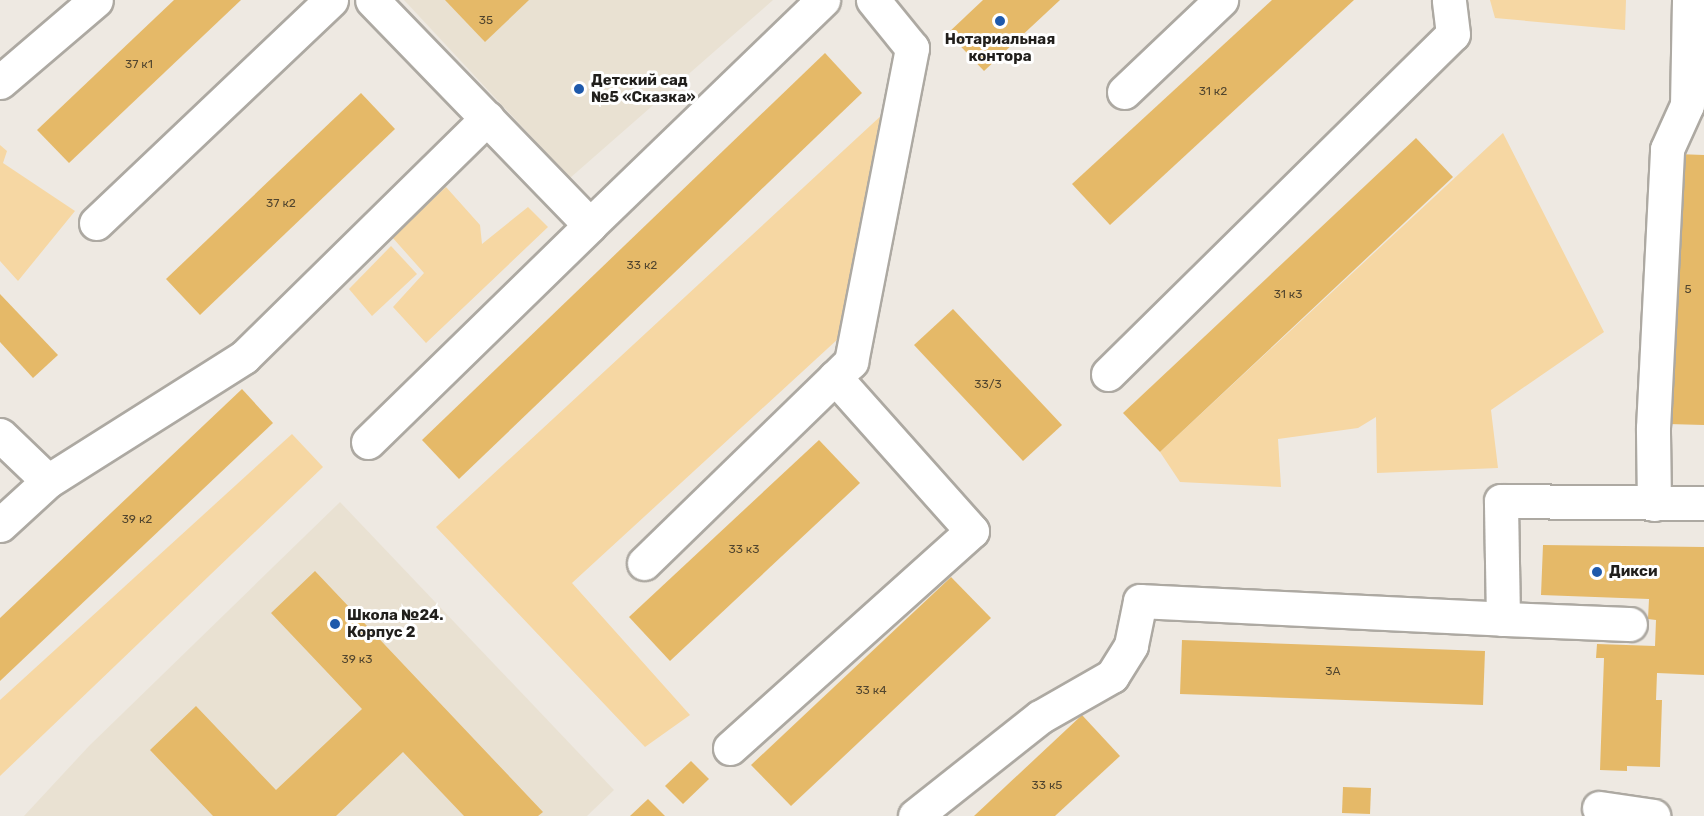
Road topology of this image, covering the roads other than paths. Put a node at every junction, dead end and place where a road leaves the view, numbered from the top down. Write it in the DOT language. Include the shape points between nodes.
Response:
graph roads {
  1 [pos="96,0"];
  2 [pos="331,0"];
  3 [pos="372,0"];
  4 [pos="823,0"];
  5 [pos="873,0"];
  6 [pos="1221,0"];
  7 [pos="1449,0"];
  8 [pos="1689,0"];
  9 [pos="0,82"];
  10 [pos="1124,92"];
  11 [pos="487,118"];
  12 [pos="96,223"];
  13 [pos="590,225"];
  14 [pos="1108,374"];
  15 [pos="835,377"];
  16 [pos="0,435"];
  17 [pos="368,442"];
  18 [pos="48,481"];
  19 [pos="1704,503"];
  20 [pos="1654,504"];
  21 [pos="0,525"];
  22 [pos="644,563"];
  23 [pos="1503,619"];
  24 [pos="1630,624"];
  25 [pos="730,748"];
  26 [pos="1599,807"];
  27 [pos="915,816"];
  28 [pos="1653,816"];
  1 -- 9 [label="lane"];
  2 -- 12 [label="lane"];
  3 -- 11 [label="lane"];
  4 -- 13 [label="lane"];
  5 -- 15 [label="lane" via="912,48 851,362"];
  6 -- 10 [label="lane"];
  7 -- 14 [label="lane" via="1453,34"];
  8 -- 20 [label="lane" via="1687,105 1667,149 1653,428"];
  11 -- 13 [label="lane"];
  11 -- 18 [label="lane" via="244,357"];
  13 -- 17 [label="lane"];
  15 -- 22 [label="lane"];
  15 -- 25 [label="lane" via="972,531"];
  16 -- 18 [label="lane"];
  18 -- 21 [label="lane"];
  19 -- 20 [label="lane"];
  20 -- 23 [label="lane" via="1501,501"];
  23 -- 24 [label="lane"];
  23 -- 27 [label="lane" via="1140,601 1131,645 1112,676 1040,717"];
  26 -- 28 [label="lane"];
}
